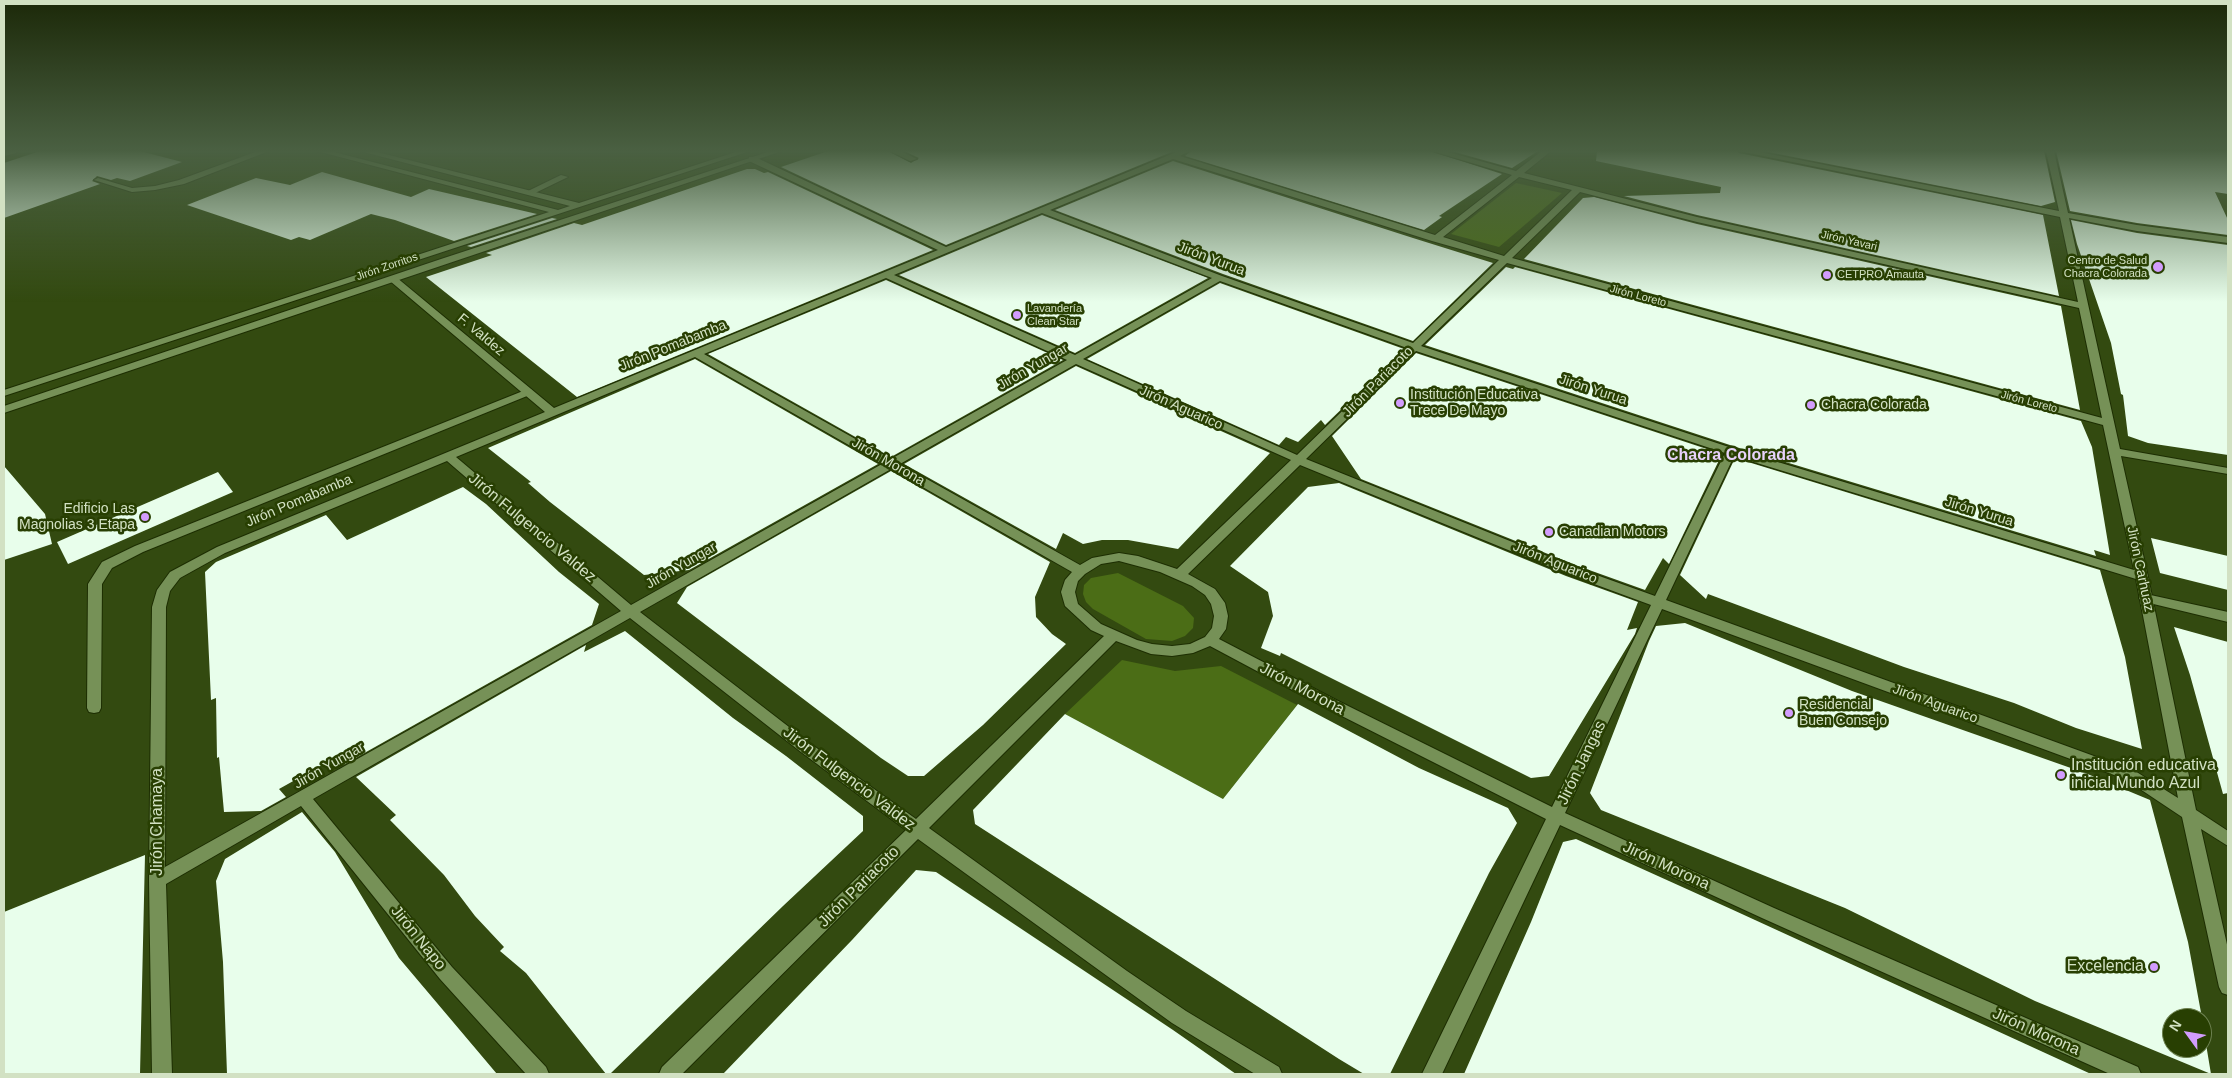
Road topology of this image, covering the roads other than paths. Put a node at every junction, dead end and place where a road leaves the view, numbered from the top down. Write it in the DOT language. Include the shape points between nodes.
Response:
graph roads {
  1 [pos="516,201"];
  2 [pos="567,201"];
  3 [pos="587,201"];
  4 [pos="626,201"];
  5 [pos="841,201"];
  6 [pos="1063,201"];
  7 [pos="1316,201"];
  8 [pos="1483,201"];
  9 [pos="1565,201"];
  10 [pos="1627,201"];
  11 [pos="1995,201"];
  12 [pos="2061,201"];
  13 [pos="578,204"];
  14 [pos="600,210"];
  15 [pos="1042,210"];
  16 [pos="556,212"];
  17 [pos="2064,215"];
  18 [pos="579,217"];
  19 [pos="1435,239"];
  20 [pos="2228,240"];
  21 [pos="944,250"];
  22 [pos="1504,259"];
  23 [pos="885,274"];
  24 [pos="1220,278"];
  25 [pos="393,279"];
  26 [pos="2083,306"];
  27 [pos="1413,347"];
  28 [pos="695,353"];
  29 [pos="1075,360"];
  30 [pos="528,392"];
  31 [pos="4,393"];
  32 [pos="4,410"];
  33 [pos="552,412"];
  34 [pos="2109,423"];
  35 [pos="1731,451"];
  36 [pos="2114,451"];
  37 [pos="447,455"];
  38 [pos="1299,460"];
  39 [pos="892,464"];
  40 [pos="2228,471"];
  41 [pos="1080,571"];
  42 [pos="175,575"];
  43 [pos="1179,575"];
  44 [pos="2142,577"];
  45 [pos="2146,598"];
  46 [pos="1658,604"];
  47 [pos="631,612"];
  48 [pos="2228,617"];
  49 [pos="1113,636"];
  50 [pos="1210,640"];
  51 [pos="94,708"];
  52 [pos="303,798"];
  53 [pos="2190,814"];
  54 [pos="1556,816"];
  55 [pos="918,830"];
  56 [pos="2228,839"];
  57 [pos="157,880"];
  58 [pos="2228,987"];
  59 [pos="162,1074"];
  60 [pos="539,1074"];
  61 [pos="669,1074"];
  62 [pos="1272,1074"];
  63 [pos="1432,1074"];
  64 [pos="2131,1074"];
  1 -- 16 [label="street"];
  2 -- 13 [label="street"];
  3 -- 13 [label="street, Jirón Zorritos"];
  4 -- 14 [label="street, Jirón Zorritos"];
  5 -- 21 [label="street"];
  6 -- 15 [label="street, Jirón Pomabamba"];
  7 -- 19 [label="street, Jirón Loreto"];
  8 -- 19 [label="street"];
  9 -- 22 [label="street, Jirón Pariacoto"];
  10 -- 26 [label="street, Jirón Yavari"];
  11 -- 17 [label="street"];
  12 -- 17 [label="street, Jirón Carhuaz"];
  13 -- 14 [label="street"];
  13 -- 16 [label="street, Jirón Zorritos"];
  14 -- 18 [label="street, Jirón Zorritos"];
  15 -- 21 [label="street, Jirón Pomabamba"];
  15 -- 24 [label="street, Jirón Yurua"];
  16 -- 18 [label="street"];
  16 -- 31 [label="street, Jirón Zorritos"];
  17 -- 20 [label="street"];
  17 -- 26 [label="street, Jirón Carhuaz"];
  18 -- 25 [label="street, Jirón Zorritos"];
  19 -- 22 [label="street, Jirón Loreto"];
  21 -- 23 [label="street, Jirón Pomabamba"];
  22 -- 27 [label="street, Jirón Pariacoto"];
  22 -- 34 [label="street, Jirón Loreto"];
  23 -- 28 [label="street, Jirón Pomabamba"];
  23 -- 29 [label="street, Jirón Aguarico"];
  24 -- 27 [label="street, Jirón Yurua"];
  24 -- 29 [label="street, Jirón Yungar"];
  25 -- 30 [label="street, F. Valdez"];
  25 -- 32 [label="street, Jirón Zorritos"];
  26 -- 34 [label="street, Jirón Carhuaz"];
  27 -- 35 [label="street, Jirón Yurua"];
  27 -- 38 [label="street, Jirón Pariacoto"];
  28 -- 33 [label="street, Jirón Pomabamba"];
  28 -- 39 [label="street, Jirón Morona"];
  29 -- 38 [label="street, Jirón Aguarico"];
  29 -- 39 [label="street, Jirón Yungar"];
  30 -- 33 [label="street, F. Valdez"];
  30 -- 51 [label="street" via="139,549 107,565 95,584"];
  33 -- 37 [label="street, Jirón Pomabamba"];
  34 -- 36 [label="street, Jirón Carhuaz"];
  35 -- 44 [label="street, Jirón Yurua"];
  35 -- 46 [label="street, Jirón Jangas"];
  36 -- 40 [label="street"];
  36 -- 44 [label="street, Jirón Carhuaz"];
  37 -- 42 [label="street, Jirón Pomabamba" via="221,550"];
  37 -- 47 [label="street, Jirón Fulgencio Valdez"];
  38 -- 43 [label="street, Jirón Pariacoto"];
  38 -- 46 [label="street, Jirón Aguarico"];
  39 -- 41 [label="street, Jirón Morona"];
  39 -- 47 [label="street, Jirón Yungar"];
  41 -- 43 [label="street" via="1097,561 1119,557 1148,563"];
  41 -- 49 [label="street" via="1068,592 1072,606 1096,627"];
  42 -- 57 [label="street, Jirón Chamaya" via="164,590 159,607"];
  43 -- 50 [label="street" via="1210,592 1218,603 1222,616 1219,629"];
  44 -- 45 [label="street, Jirón Carhuaz"];
  45 -- 48 [label="street"];
  45 -- 53 [label="street, Jirón Carhuaz"];
  46 -- 53 [label="street, Jirón Aguarico" via="2130,775"];
  46 -- 54 [label="street, Jirón Jangas"];
  47 -- 52 [label="street, Jirón Yungar"];
  47 -- 55 [label="street, Jirón Fulgencio Valdez" via="798,742"];
  49 -- 50 [label="street" via="1151,649 1172,651 1193,648"];
  49 -- 55 [label="street, Jirón Pariacoto"];
  50 -- 54 [label="street, Jirón Morona"];
  52 -- 57 [label="street, Jirón Yungar"];
  52 -- 60 [label="street, Jirón Napo" via="446,973"];
  53 -- 56 [label="street, Jirón Aguarico"];
  53 -- 58 [label="street, Jirón Carhuaz"];
  54 -- 63 [label="street, Jirón Jangas"];
  54 -- 64 [label="street, Jirón Morona"];
  55 -- 61 [label="street, Jirón Pariacoto"];
  55 -- 62 [label="street, Jirón Fulgencio Valdez" via="1179,1018"];
  57 -- 59 [label="street, Jirón Chamaya"];
}
